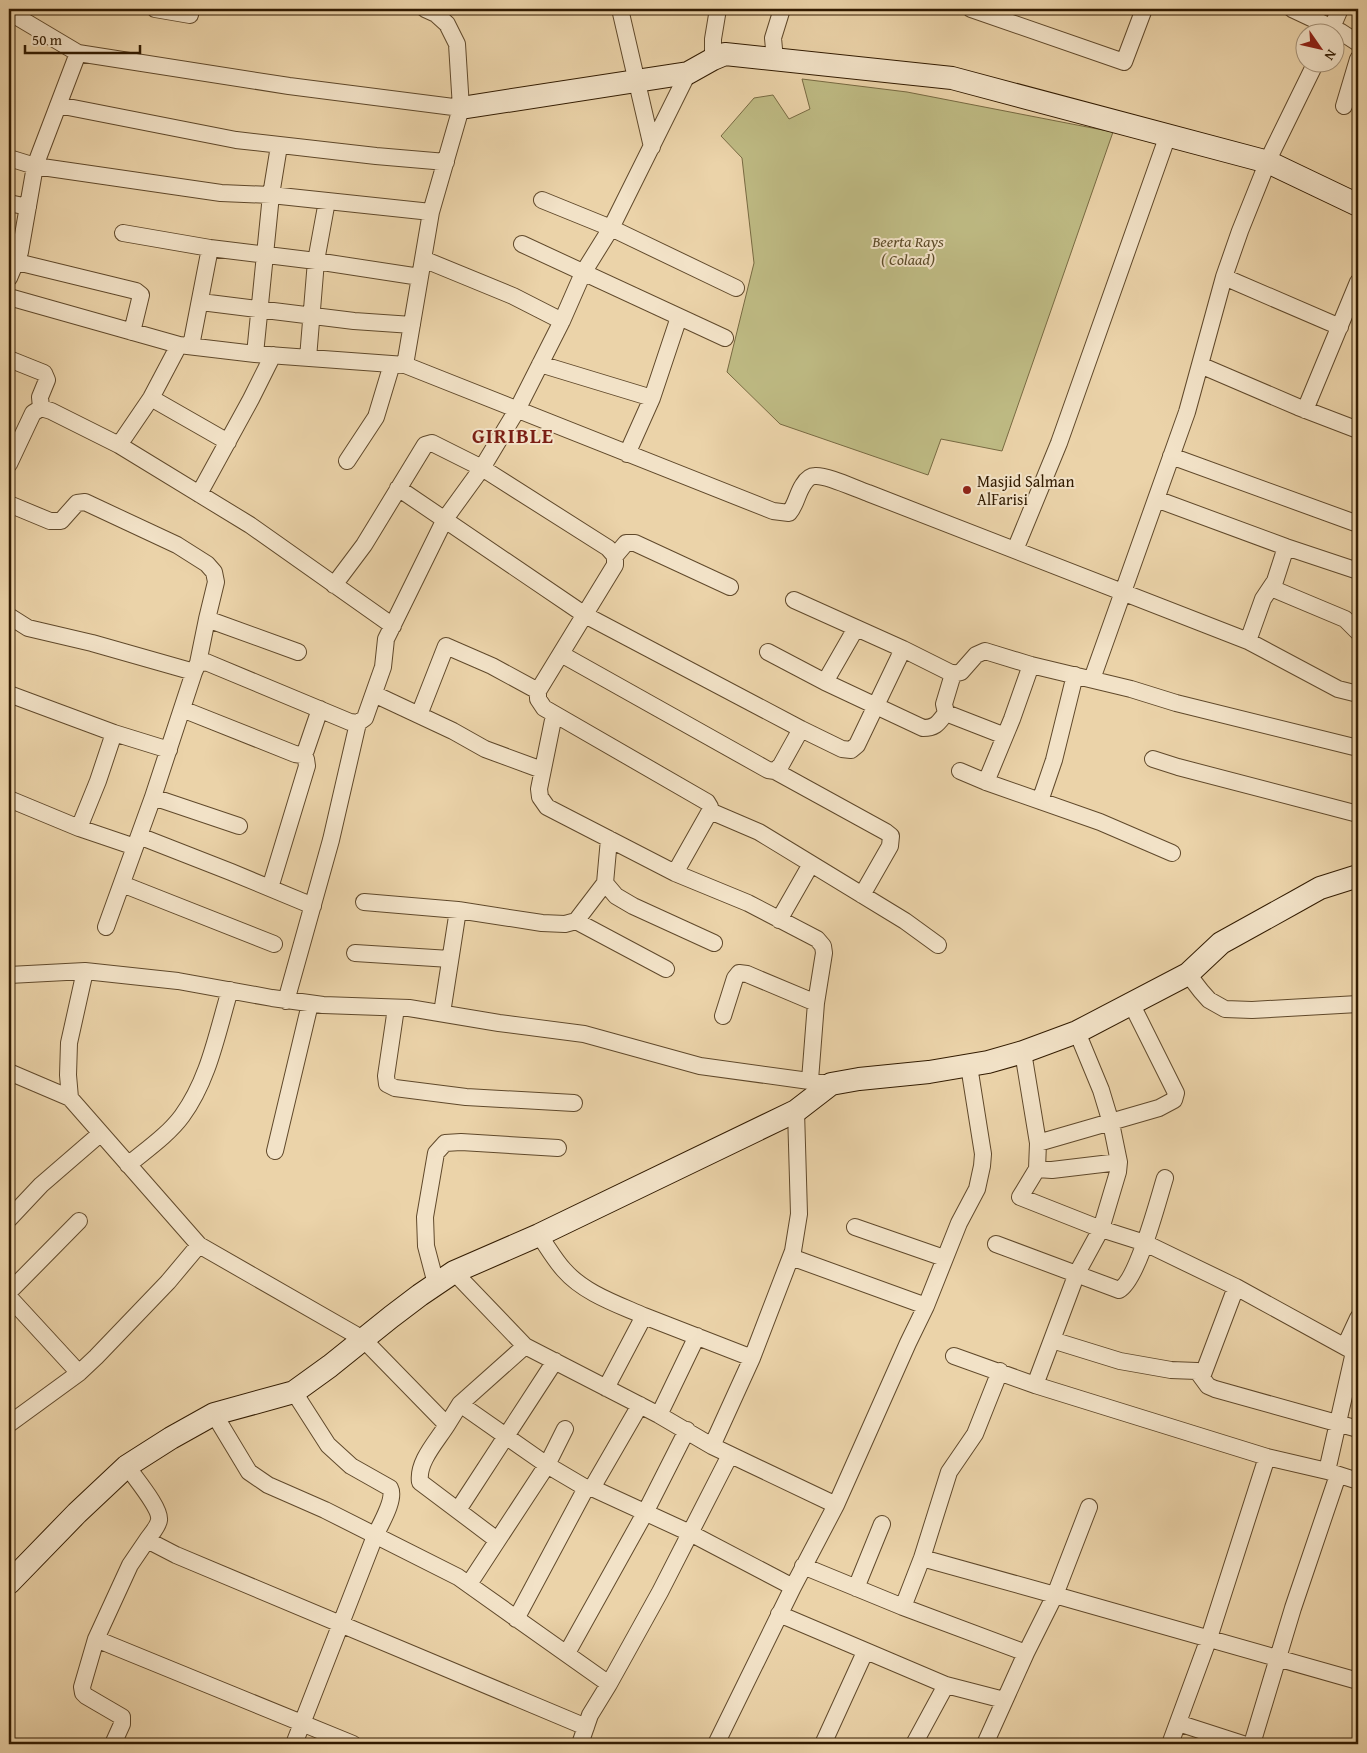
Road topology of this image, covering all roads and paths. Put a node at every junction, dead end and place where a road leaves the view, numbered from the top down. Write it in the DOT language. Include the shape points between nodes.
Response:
graph roads {
  1 [pos="155,9"];
  2 [pos="425,9"];
  3 [pos="620,9"];
  4 [pos="718,9"];
  5 [pos="782,9"];
  6 [pos="971,9"];
  7 [pos="1144,9"];
  8 [pos="1292,9"];
  9 [pos="1340,9"];
  10 [pos="9,12"];
  11 [pos="190,15"];
  12 [pos="1316,22"];
  13 [pos="1334,22"];
  14 [pos="1344,34"];
  15 [pos="1358,43"];
  16 [pos="78,53"];
  17 [pos="713,59"];
  18 [pos="1358,59"];
  19 [pos="775,60"];
  20 [pos="1311,72"];
  21 [pos="688,73"];
  22 [pos="636,80"];
  23 [pos="58,105"];
  24 [pos="1344,106"];
  25 [pos="461,108"];
  26 [pos="1168,135"];
  27 [pos="278,146"];
  28 [pos="652,148"];
  29 [pos="9,158"];
  30 [pos="446,162"];
  31 [pos="1268,162"];
  32 [pos="35,166"];
  33 [pos="271,194"];
  34 [pos="542,200"];
  35 [pos="327,201"];
  36 [pos="9,203"];
  37 [pos="1358,205"];
  38 [pos="28,207"];
  39 [pos="431,212"];
  40 [pos="611,228"];
  41 [pos="123,233"];
  42 [pos="522,244"];
  43 [pos="210,248"];
  44 [pos="264,255"];
  45 [pos="423,259"];
  46 [pos="316,261"];
  47 [pos="17,262"];
  48 [pos="582,273"];
  49 [pos="420,277"];
  50 [pos="1224,277"];
  51 [pos="9,278"];
  52 [pos="1358,282"];
  53 [pos="736,288"];
  54 [pos="9,297"];
  55 [pos="201,302"];
  56 [pos="259,309"];
  57 [pos="312,316"];
  58 [pos="679,317"];
  59 [pos="562,321"];
  60 [pos="412,325"];
  61 [pos="1340,327"];
  62 [pos="132,332"];
  63 [pos="725,338"];
  64 [pos="185,346"];
  65 [pos="255,354"];
  66 [pos="272,355"];
  67 [pos="308,358"];
  68 [pos="9,359"];
  69 [pos="540,364"];
  70 [pos="398,365"];
  71 [pos="1200,365"];
  72 [pos="151,398"];
  73 [pos="652,398"];
  74 [pos="41,408"];
  75 [pos="517,410"];
  76 [pos="1305,410"];
  77 [pos="1358,430"];
  78 [pos="228,442"];
  79 [pos="119,445"];
  80 [pos="627,454"];
  81 [pos="1171,456"];
  82 [pos="347,461"];
  83 [pos="9,464"];
  84 [pos="482,468"];
  85 [pos="398,488"];
  86 [pos="199,494"];
  87 [pos="1156,499"];
  88 [pos="9,504"];
  89 [pos="445,519"];
  90 [pos="1358,524"];
  91 [pos="1286,547"];
  92 [pos="1015,550"];
  93 [pos="615,556"];
  94 [pos="1358,572"];
  95 [pos="334,585"];
  96 [pos="730,587"];
  97 [pos="1271,588"];
  98 [pos="1122,593"];
  99 [pos="794,600"];
  100 [pos="585,615"];
  101 [pos="9,616"];
  102 [pos="207,620"];
  103 [pos="393,626"];
  104 [pos="856,628"];
  105 [pos="1358,632"];
  106 [pos="1248,641"];
  107 [pos="904,649"];
  108 [pos="298,652"];
  109 [pos="768,652"];
  110 [pos="560,654"];
  111 [pos="1031,665"];
  112 [pos="196,668"];
  113 [pos="953,674"];
  114 [pos="1075,676"];
  115 [pos="1092,679"];
  116 [pos="825,682"];
  117 [pos="538,691"];
  118 [pos="9,694"];
  119 [pos="374,694"];
  120 [pos="1358,694"];
  121 [pos="876,707"];
  122 [pos="182,709"];
  123 [pos="320,709"];
  124 [pos="946,713"];
  125 [pos="420,715"];
  126 [pos="554,715"];
  127 [pos="358,723"];
  128 [pos="801,729"];
  129 [pos="114,732"];
  130 [pos="1005,736"];
  131 [pos="1358,748"];
  132 [pos="169,750"];
  133 [pos="302,755"];
  134 [pos="1152,759"];
  135 [pos="542,770"];
  136 [pos="775,771"];
  137 [pos="960,772"];
  138 [pos="986,782"];
  139 [pos="153,797"];
  140 [pos="9,799"];
  141 [pos="1040,801"];
  142 [pos="710,811"];
  143 [pos="1358,814"];
  144 [pos="239,826"];
  145 [pos="79,828"];
  146 [pos="609,838"];
  147 [pos="137,842"];
  148 [pos="1172,853"];
  149 [pos="811,864"];
  150 [pos="675,873"];
  151 [pos="1358,876"];
  152 [pos="606,883"];
  153 [pos="122,884"];
  154 [pos="270,888"];
  155 [pos="862,895"];
  156 [pos="364,902"];
  157 [pos="313,906"];
  158 [pos="458,910"];
  159 [pos="779,920"];
  160 [pos="576,921"];
  161 [pos="106,927"];
  162 [pos="714,943"];
  163 [pos="274,944"];
  164 [pos="938,945"];
  165 [pos="355,953"];
  166 [pos="450,959"];
  167 [pos="666,969"];
  168 [pos="85,971"];
  169 [pos="1188,974"];
  170 [pos="9,975"];
  171 [pos="230,990"];
  172 [pos="286,1001"];
  173 [pos="816,1003"];
  174 [pos="310,1004"];
  175 [pos="1358,1004"];
  176 [pos="1132,1005"];
  177 [pos="396,1008"];
  178 [pos="442,1013"];
  179 [pos="723,1016"];
  180 [pos="1077,1032"];
  181 [pos="1023,1052"];
  182 [pos="969,1066"];
  183 [pos="10,1074"];
  184 [pos="820,1082"];
  185 [pos="70,1098"];
  186 [pos="574,1103"];
  187 [pos="796,1111"];
  188 [pos="1112,1123"];
  189 [pos="100,1134"];
  190 [pos="1038,1143"];
  191 [pos="558,1148"];
  192 [pos="275,1151"];
  193 [pos="1119,1162"];
  194 [pos="128,1166"];
  195 [pos="1037,1169"];
  196 [pos="1165,1178"];
  197 [pos="9,1219"];
  198 [pos="79,1221"];
  199 [pos="855,1227"];
  200 [pos="1101,1229"];
  201 [pos="539,1235"];
  202 [pos="1145,1243"];
  203 [pos="996,1244"];
  204 [pos="199,1245"];
  205 [pos="791,1257"];
  206 [pos="944,1258"];
  207 [pos="1077,1273"];
  208 [pos="445,1278"];
  209 [pos="1236,1287"];
  210 [pos="9,1292"];
  211 [pos="9,1298"];
  212 [pos="926,1306"];
  213 [pos="644,1316"];
  214 [pos="1358,1318"];
  215 [pos="697,1336"];
  216 [pos="363,1339"];
  217 [pos="1052,1340"];
  218 [pos="525,1346"];
  219 [pos="1352,1351"];
  220 [pos="954,1356"];
  221 [pos="752,1358"];
  222 [pos="555,1361"];
  223 [pos="1000,1371"];
  224 [pos="79,1372"];
  225 [pos="1202,1377"];
  226 [pos="1035,1385"];
  227 [pos="606,1388"];
  228 [pos="294,1392"];
  229 [pos="460,1404"];
  230 [pos="640,1404"];
  231 [pos="214,1414"];
  232 [pos="659,1415"];
  233 [pos="9,1424"];
  234 [pos="1339,1424"];
  235 [pos="447,1425"];
  236 [pos="565,1429"];
  237 [pos="1358,1429"];
  238 [pos="687,1430"];
  239 [pos="506,1435"];
  240 [pos="712,1446"];
  241 [pos="730,1455"];
  242 [pos="1267,1458"];
  243 [pos="547,1465"];
  244 [pos="127,1466"];
  245 [pos="1332,1473"];
  246 [pos="1358,1481"];
  247 [pos="589,1488"];
  248 [pos="836,1506"];
  249 [pos="1089,1507"];
  250 [pos="458,1510"];
  251 [pos="645,1513"];
  252 [pos="882,1524"];
  253 [pos="690,1533"];
  254 [pos="375,1536"];
  255 [pos="147,1540"];
  256 [pos="496,1540"];
  257 [pos="922,1558"];
  258 [pos="804,1566"];
  259 [pos="9,1582"];
  260 [pos="469,1584"];
  261 [pos="792,1586"];
  262 [pos="856,1588"];
  263 [pos="1055,1594"];
  264 [pos="903,1607"];
  265 [pos="779,1614"];
  266 [pos="516,1619"];
  267 [pos="341,1624"];
  268 [pos="1209,1638"];
  269 [pos="96,1639"];
  270 [pos="865,1652"];
  271 [pos="1026,1652"];
  272 [pos="567,1653"];
  273 [pos="1279,1658"];
  274 [pos="1358,1681"];
  275 [pos="609,1684"];
  276 [pos="946,1685"];
  277 [pos="1004,1700"];
  278 [pos="302,1722"];
  279 [pos="1178,1723"];
  280 [pos="586,1727"];
  281 [pos="113,1744"];
  282 [pos="294,1744"];
  283 [pos="353,1744"];
  284 [pos="580,1744"];
  285 [pos="716,1744"];
  286 [pos="823,1744"];
  287 [pos="914,1744"];
  288 [pos="985,1744"];
  289 [pos="1170,1744"];
  290 [pos="1242,1744"];
  291 [pos="1252,1744"];
  1 -- 11 [label="street"];
  2 -- 25 [label="street" via="447,24 457,44"];
  3 -- 22 [label="street"];
  4 -- 17 [label="street"];
  5 -- 19 [label="street" via="772,38"];
  6 -- 7 [label="street" via="1124,62"];
  8 -- 12 [label="street"];
  9 -- 13 [label="street"];
  10 -- 16 [label="street"];
  14 -- 15 [label="street"];
  16 -- 23 [label="street"];
  16 -- 25 [label="street" via="289,86"];
  17 -- 19 [label="street" via="725,54"];
  17 -- 21 [label="street"];
  18 -- 24 [label="street"];
  19 -- 26 [label="street" via="952,78"];
  20 -- 31 [label="street"];
  21 -- 22 [label="street"];
  21 -- 28 [label="street"];
  22 -- 25 [label="street"];
  22 -- 28 [label="street"];
  23 -- 27 [label="street"];
  23 -- 32 [label="street"];
  25 -- 30 [label="street"];
  26 -- 31 [label="street"];
  26 -- 92 [label="street" via="1059,443"];
  27 -- 30 [label="street"];
  27 -- 33 [label="street"];
  28 -- 40 [label="street"];
  29 -- 32 [label="street"];
  30 -- 39 [label="street"];
  31 -- 37 [label="street"];
  31 -- 50 [label="street"];
  32 -- 33 [label="street" via="221,193"];
  32 -- 38 [label="street"];
  33 -- 35 [label="street"];
  33 -- 44 [label="street"];
  34 -- 40 [label="street"];
  35 -- 39 [label="street"];
  35 -- 46 [label="street"];
  36 -- 38 [label="street"];
  38 -- 47 [label="street"];
  39 -- 45 [label="street"];
  40 -- 48 [label="street"];
  40 -- 53 [label="street"];
  41 -- 43 [label="street"];
  42 -- 48 [label="street"];
  43 -- 44 [label="street"];
  43 -- 55 [label="street"];
  44 -- 46 [label="street"];
  44 -- 56 [label="street"];
  45 -- 49 [label="street"];
  45 -- 59 [label="street" via="514,296"];
  46 -- 49 [label="street"];
  46 -- 57 [label="street"];
  47 -- 51 [label="street"];
  47 -- 62 [label="street" via="141,295"];
  48 -- 58 [label="street"];
  48 -- 59 [label="street"];
  49 -- 60 [label="street"];
  50 -- 61 [label="street"];
  50 -- 71 [label="street"];
  52 -- 61 [label="street"];
  54 -- 62 [label="street"];
  55 -- 56 [label="street"];
  55 -- 64 [label="street"];
  56 -- 57 [label="street"];
  56 -- 65 [label="street"];
  57 -- 60 [label="street"];
  57 -- 67 [label="street"];
  58 -- 63 [label="street"];
  58 -- 73 [label="street"];
  59 -- 69 [label="street"];
  60 -- 70 [label="street"];
  61 -- 76 [label="street"];
  62 -- 64 [label="street"];
  64 -- 65 [label="street"];
  64 -- 72 [label="street"];
  65 -- 66 [label="street"];
  66 -- 67 [label="street"];
  66 -- 78 [label="street"];
  67 -- 70 [label="street"];
  68 -- 74 [label="street" via="44,373 47,380 40,397"];
  69 -- 73 [label="street"];
  69 -- 75 [label="street"];
  70 -- 75 [label="street"];
  70 -- 82 [label="street" via="376,417"];
  71 -- 76 [label="street"];
  71 -- 81 [label="street"];
  72 -- 78 [label="street"];
  72 -- 79 [label="street"];
  73 -- 80 [label="street"];
  74 -- 79 [label="street"];
  74 -- 83 [label="street" via="33,414"];
  75 -- 80 [label="street"];
  75 -- 84 [label="street"];
  76 -- 77 [label="street"];
  78 -- 86 [label="street"];
  79 -- 86 [label="street"];
  80 -- 92 [label="street" via="783,513 791,511 808,478 824,477"];
  81 -- 87 [label="street"];
  81 -- 90 [label="street"];
  84 -- 85 [label="street" via="432,443 425,445"];
  84 -- 89 [label="street"];
  84 -- 93 [label="street" via="608,548"];
  85 -- 89 [label="street"];
  85 -- 95 [label="street" via="364,545"];
  86 -- 95 [label="street" via="250,524"];
  87 -- 91 [label="street"];
  87 -- 98 [label="street"];
  88 -- 102 [label="street" via="50,521 61,521 77,503 85,502 177,545 214,572 216,582"];
  89 -- 100 [label="street"];
  89 -- 103 [label="street"];
  91 -- 94 [label="street"];
  91 -- 97 [label="street"];
  92 -- 98 [label="street"];
  93 -- 96 [label="street" via="626,543 635,543"];
  93 -- 100 [label="street" via="615,565"];
  95 -- 103 [label="street"];
  97 -- 105 [label="street" via="1341,616"];
  97 -- 106 [label="street" via="1263,599"];
  98 -- 106 [label="street"];
  98 -- 115 [label="street"];
  99 -- 104 [label="street"];
  100 -- 110 [label="street"];
  100 -- 128 [label="street"];
  101 -- 112 [label="street" via="28,628"];
  102 -- 108 [label="street"];
  102 -- 112 [label="street"];
  103 -- 119 [label="street" via="386,639 383,667"];
  104 -- 107 [label="street"];
  104 -- 116 [label="street"];
  106 -- 120 [label="street" via="1338,689"];
  107 -- 113 [label="street"];
  107 -- 121 [label="street"];
  109 -- 116 [label="street"];
  110 -- 117 [label="street"];
  110 -- 136 [label="street"];
  111 -- 113 [label="street" via="985,651 976,655 961,672"];
  111 -- 114 [label="street"];
  111 -- 130 [label="street"];
  112 -- 122 [label="street"];
  112 -- 123 [label="street" via="206,662"];
  113 -- 124 [label="street" via="944,704"];
  114 -- 115 [label="street"];
  114 -- 141 [label="street"];
  115 -- 131 [label="street"];
  116 -- 121 [label="street"];
  117 -- 125 [label="street" via="446,646"];
  117 -- 126 [label="street" via="538,699"];
  118 -- 129 [label="street"];
  119 -- 125 [label="street"];
  119 -- 127 [label="street" via="365,718"];
  121 -- 124 [label="street" via="923,728 936,725"];
  121 -- 128 [label="street" via="851,750 842,749"];
  122 -- 132 [label="street"];
  122 -- 133 [label="street"];
  123 -- 127 [label="street"];
  123 -- 133 [label="street"];
  124 -- 130 [label="street"];
  125 -- 135 [label="street" via="484,749"];
  126 -- 135 [label="street"];
  126 -- 142 [label="street" via="707,802"];
  127 -- 157 [label="street"];
  128 -- 136 [label="street" via="782,765"];
  129 -- 132 [label="street"];
  129 -- 145 [label="street"];
  130 -- 138 [label="street"];
  132 -- 139 [label="street"];
  133 -- 154 [label="street" via="307,766"];
  134 -- 143 [label="street"];
  135 -- 146 [label="street" via="539,789 546,807"];
  136 -- 155 [label="street" via="891,836 890,846"];
  137 -- 138 [label="street"];
  138 -- 141 [label="street"];
  139 -- 144 [label="street"];
  139 -- 147 [label="street"];
  140 -- 145 [label="street"];
  141 -- 148 [label="street"];
  142 -- 149 [label="street" via="759,832"];
  142 -- 150 [label="street"];
  145 -- 147 [label="street"];
  146 -- 150 [label="street"];
  146 -- 152 [label="street"];
  147 -- 153 [label="street"];
  147 -- 154 [label="street"];
  149 -- 155 [label="street"];
  149 -- 159 [label="street"];
  150 -- 159 [label="street" via="748,903"];
  151 -- 169 [label="street" via="1320,888 1221,943"];
  152 -- 160 [label="street"];
  152 -- 162 [label="street" via="616,896 633,906"];
  153 -- 161 [label="street"];
  153 -- 163 [label="street"];
  154 -- 157 [label="street"];
  155 -- 164 [label="street"];
  156 -- 158 [label="street"];
  157 -- 172 [label="street"];
  158 -- 160 [label="street" via="542,923"];
  158 -- 166 [label="street"];
  159 -- 173 [label="street" via="816,939 822,946 824,953"];
  160 -- 167 [label="street"];
  165 -- 166 [label="street"];
  166 -- 178 [label="street"];
  168 -- 170 [label="street"];
  168 -- 171 [label="street"];
  168 -- 185 [label="street" via="69,1044"];
  169 -- 175 [label="street" via="1209,1000 1226,1009"];
  169 -- 176 [label="street"];
  171 -- 172 [label="street"];
  171 -- 194 [label="street" via="202,1084 181,1116"];
  172 -- 174 [label="street"];
  173 -- 179 [label="street" via="739,973"];
  173 -- 184 [label="street"];
  174 -- 177 [label="street"];
  174 -- 192 [label="street"];
  176 -- 180 [label="street"];
  176 -- 188 [label="street" via="1176,1093 1174,1100 1159,1108"];
  177 -- 178 [label="street"];
  177 -- 186 [label="street" via="386,1076 388,1084 395,1088 466,1097"];
  178 -- 184 [label="street" via="584,1034 700,1066"];
  180 -- 181 [label="street"];
  180 -- 188 [label="street"];
  181 -- 182 [label="street"];
  181 -- 190 [label="street"];
  182 -- 184 [label="street"];
  182 -- 206 [label="street" via="983,1154 982,1166 977,1189"];
  183 -- 185 [label="street"];
  184 -- 187 [label="street"];
  185 -- 189 [label="street"];
  187 -- 201 [label="street"];
  187 -- 205 [label="street" via="799,1214"];
  188 -- 190 [label="street"];
  188 -- 193 [label="street"];
  189 -- 194 [label="street"];
  189 -- 197 [label="street" via="42,1184"];
  190 -- 195 [label="street"];
  191 -- 208 [label="street" via="460,1142 445,1143 436,1153 425,1217 426,1246"];
  193 -- 195 [label="street"];
  193 -- 200 [label="street" via="1117,1181"];
  194 -- 204 [label="street"];
  195 -- 200 [label="street" via="1020,1197"];
  196 -- 202 [label="street"];
  198 -- 210 [label="street"];
  199 -- 206 [label="street"];
  200 -- 202 [label="street"];
  200 -- 207 [label="street"];
  201 -- 208 [label="street"];
  201 -- 213 [label="street" via="564,1270 580,1284 600,1297"];
  202 -- 207 [label="street" via="1129,1280 1119,1290"];
  202 -- 209 [label="street"];
  203 -- 207 [label="street"];
  204 -- 216 [label="street"];
  204 -- 224 [label="street" via="168,1282"];
  205 -- 212 [label="street"];
  205 -- 221 [label="street"];
  206 -- 212 [label="street"];
  207 -- 217 [label="street"];
  208 -- 216 [label="street"];
  208 -- 218 [label="street"];
  209 -- 219 [label="street"];
  209 -- 225 [label="street"];
  211 -- 224 [label="street"];
  212 -- 248 [label="street"];
  213 -- 215 [label="street"];
  213 -- 227 [label="street"];
  214 -- 219 [label="street"];
  215 -- 221 [label="street"];
  215 -- 232 [label="street"];
  216 -- 228 [label="street"];
  216 -- 235 [label="street"];
  217 -- 225 [label="street" via="1120,1361 1197,1371"];
  217 -- 226 [label="street"];
  218 -- 222 [label="street"];
  218 -- 229 [label="street"];
  219 -- 234 [label="street"];
  220 -- 223 [label="street"];
  221 -- 240 [label="street"];
  222 -- 227 [label="street"];
  222 -- 239 [label="street"];
  223 -- 226 [label="street"];
  223 -- 257 [label="street" via="975,1434 949,1472"];
  224 -- 233 [label="street"];
  225 -- 234 [label="street" via="1208,1386 1215,1389"];
  226 -- 242 [label="street"];
  227 -- 230 [label="street"];
  228 -- 231 [label="street"];
  228 -- 254 [label="street" via="328,1445 352,1466 392,1492"];
  229 -- 235 [label="street"];
  229 -- 239 [label="street"];
  230 -- 232 [label="street"];
  230 -- 247 [label="street"];
  231 -- 244 [label="street"];
  231 -- 254 [label="street" via="249,1472"];
  232 -- 238 [label="street"];
  234 -- 237 [label="street"];
  234 -- 245 [label="street"];
  235 -- 250 [label="street" via="419,1475 420,1482"];
  236 -- 243 [label="street"];
  238 -- 240 [label="street"];
  238 -- 251 [label="street"];
  239 -- 243 [label="street"];
  239 -- 250 [label="street"];
  240 -- 241 [label="street"];
  241 -- 248 [label="street"];
  241 -- 253 [label="street"];
  242 -- 245 [label="street"];
  242 -- 268 [label="street"];
  243 -- 247 [label="street"];
  243 -- 256 [label="street"];
  244 -- 255 [label="street" via="159,1515 158,1523"];
  244 -- 259 [label="street"];
  245 -- 246 [label="street"];
  245 -- 273 [label="street"];
  247 -- 251 [label="street"];
  247 -- 266 [label="street"];
  248 -- 258 [label="street"];
  249 -- 263 [label="street"];
  250 -- 256 [label="street"];
  251 -- 253 [label="street"];
  251 -- 272 [label="street"];
  252 -- 262 [label="street"];
  253 -- 261 [label="street"];
  253 -- 275 [label="street"];
  254 -- 260 [label="street"];
  254 -- 267 [label="street"];
  255 -- 267 [label="street"];
  255 -- 269 [label="street" via="130,1565"];
  256 -- 260 [label="street"];
  257 -- 263 [label="street"];
  257 -- 264 [label="street"];
  258 -- 261 [label="street"];
  258 -- 262 [label="street"];
  260 -- 266 [label="street"];
  261 -- 265 [label="street"];
  262 -- 264 [label="street"];
  263 -- 268 [label="street"];
  263 -- 271 [label="street"];
  264 -- 271 [label="street"];
  265 -- 270 [label="street"];
  265 -- 285 [label="street"];
  266 -- 272 [label="street"];
  267 -- 278 [label="street"];
  267 -- 280 [label="street"];
  268 -- 273 [label="street"];
  268 -- 279 [label="street"];
  269 -- 278 [label="street"];
  269 -- 281 [label="street" via="82,1690 86,1696 122,1717"];
  270 -- 276 [label="street"];
  270 -- 286 [label="street"];
  271 -- 277 [label="street"];
  272 -- 275 [label="street"];
  273 -- 274 [label="street"];
  273 -- 291 [label="street"];
  275 -- 280 [label="street"];
  276 -- 277 [label="street"];
  276 -- 287 [label="street"];
  277 -- 288 [label="street"];
  278 -- 282 [label="street"];
  278 -- 283 [label="street"];
  279 -- 289 [label="street"];
  279 -- 290 [label="street"];
  280 -- 284 [label="street"];
}
